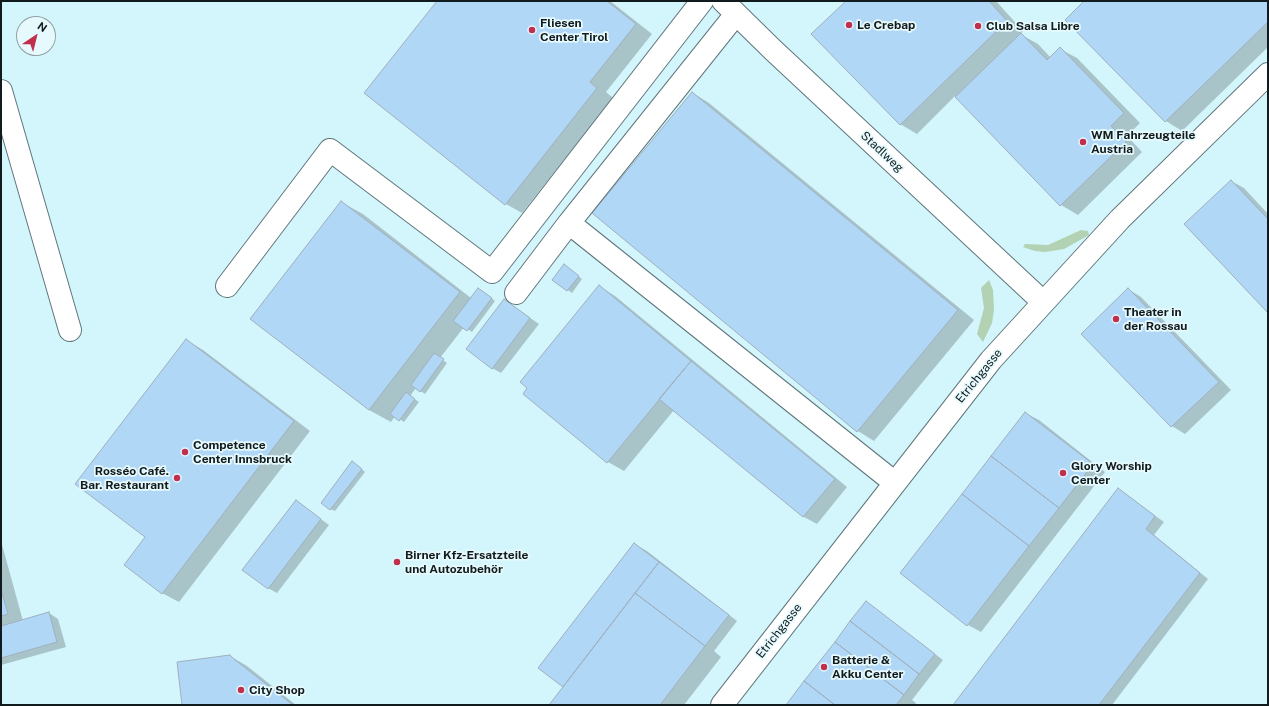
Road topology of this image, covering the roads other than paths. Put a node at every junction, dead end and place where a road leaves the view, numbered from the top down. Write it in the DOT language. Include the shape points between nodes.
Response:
graph roads {
  1 [pos="702,1"];
  2 [pos="729,8"];
  3 [pos="1268,74"];
  4 [pos="1,91"];
  5 [pos="569,223"];
  6 [pos="227,286"];
  7 [pos="516,293"];
  8 [pos="1043,302"];
  9 [pos="70,330"];
  10 [pos="895,483"];
  11 [pos="722,705"];
  1 -- 6 [label="street" via="492,272 330,150"];
  2 -- 5 [label="street"];
  2 -- 8 [label="street, Stadlweg"];
  3 -- 8 [label="street, Etrichgasse" via="1120,218"];
  4 -- 9 [label="street"];
  5 -- 7 [label="street"];
  5 -- 10 [label="street"];
  8 -- 10 [label="street, Etrichgasse" via="991,360"];
  10 -- 11 [label="street, Etrichgasse"];
}
